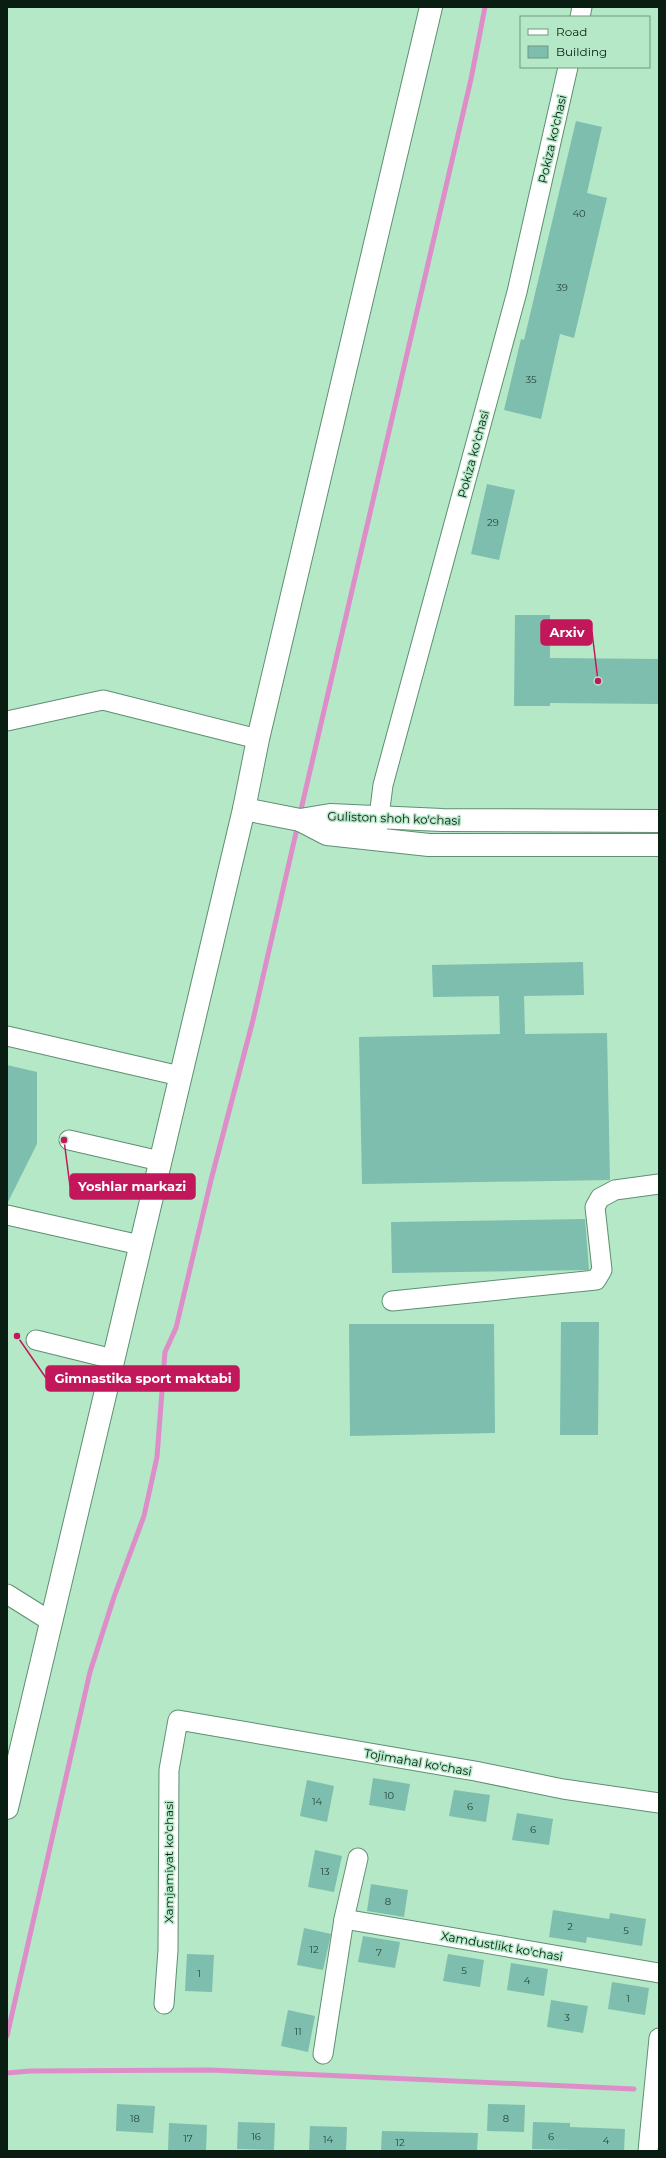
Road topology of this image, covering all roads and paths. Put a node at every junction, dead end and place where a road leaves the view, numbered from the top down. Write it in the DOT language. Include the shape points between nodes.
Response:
graph roads {
  1 [pos="431,7"];
  2 [pos="568,68"];
  3 [pos="7,721"];
  4 [pos="258,739"];
  5 [pos="252,810"];
  6 [pos="379,817"];
  7 [pos="300,820"];
  8 [pos="659,821"];
  9 [pos="376,839"];
  10 [pos="659,845"];
  11 [pos="7,1036"];
  12 [pos="180,1076"];
  13 [pos="69,1140"];
  14 [pos="160,1161"];
  15 [pos="659,1184"];
  16 [pos="7,1215"];
  17 [pos="140,1245"];
  18 [pos="392,1301"];
  19 [pos="36,1340"];
  20 [pos="113,1359"];
  21 [pos="7,1594"];
  22 [pos="50,1621"];
  23 [pos="178,1720"];
  24 [pos="659,1803"];
  25 [pos="7,1808"];
  26 [pos="358,1858"];
  27 [pos="344,1919"];
  28 [pos="659,1973"];
  29 [pos="164,2004"];
  30 [pos="659,2038"];
  31 [pos="323,2054"];
  32 [pos="655,2112"];
  33 [pos="648,2151"];
  1 -- 4 [label="main road"];
  2 -- 6 [label="street, Pokiza ko'chasi" via="517,292 383,785"];
  3 -- 4 [label="street" via="103,700"];
  4 -- 5 [label="main road"];
  5 -- 7 [label="main road"];
  5 -- 12 [label="main road"];
  6 -- 7 [label="main road, Guliston shoh ko'chasi" via="330,815"];
  6 -- 8 [label="main road, Guliston shoh ko'chasi" via="442,820"];
  6 -- 9 [label="street, Pokiza ko'chasi"];
  7 -- 9 [label="main road, Guliston shoh ko'chasi" via="327,834"];
  9 -- 10 [label="main road, Guliston shoh ko'chasi" via="428,846"];
  11 -- 12 [label="street"];
  12 -- 14 [label="main road"];
  13 -- 14 [label="street"];
  14 -- 17 [label="main road"];
  15 -- 18 [label="street" via="615,1190 600,1198 594,1207 602,1270 596,1280"];
  16 -- 17 [label="street"];
  17 -- 20 [label="main road"];
  19 -- 20 [label="street"];
  20 -- 22 [label="main road"];
  21 -- 22 [label="street"];
  22 -- 25 [label="main road"];
  23 -- 24 [label="street, Tojimahal ko'chasi" via="475,1771 563,1789"];
  23 -- 29 [label="street, Xamjamiyat ko'chasi" via="169,1770 168,1950"];
  26 -- 27 [label="street"];
  27 -- 28 [label="street, Xamdustlikt ko'chasi"];
  27 -- 31 [label="street"];
  30 -- 32 [label="street"];
  32 -- 33 [label="street"];
}
